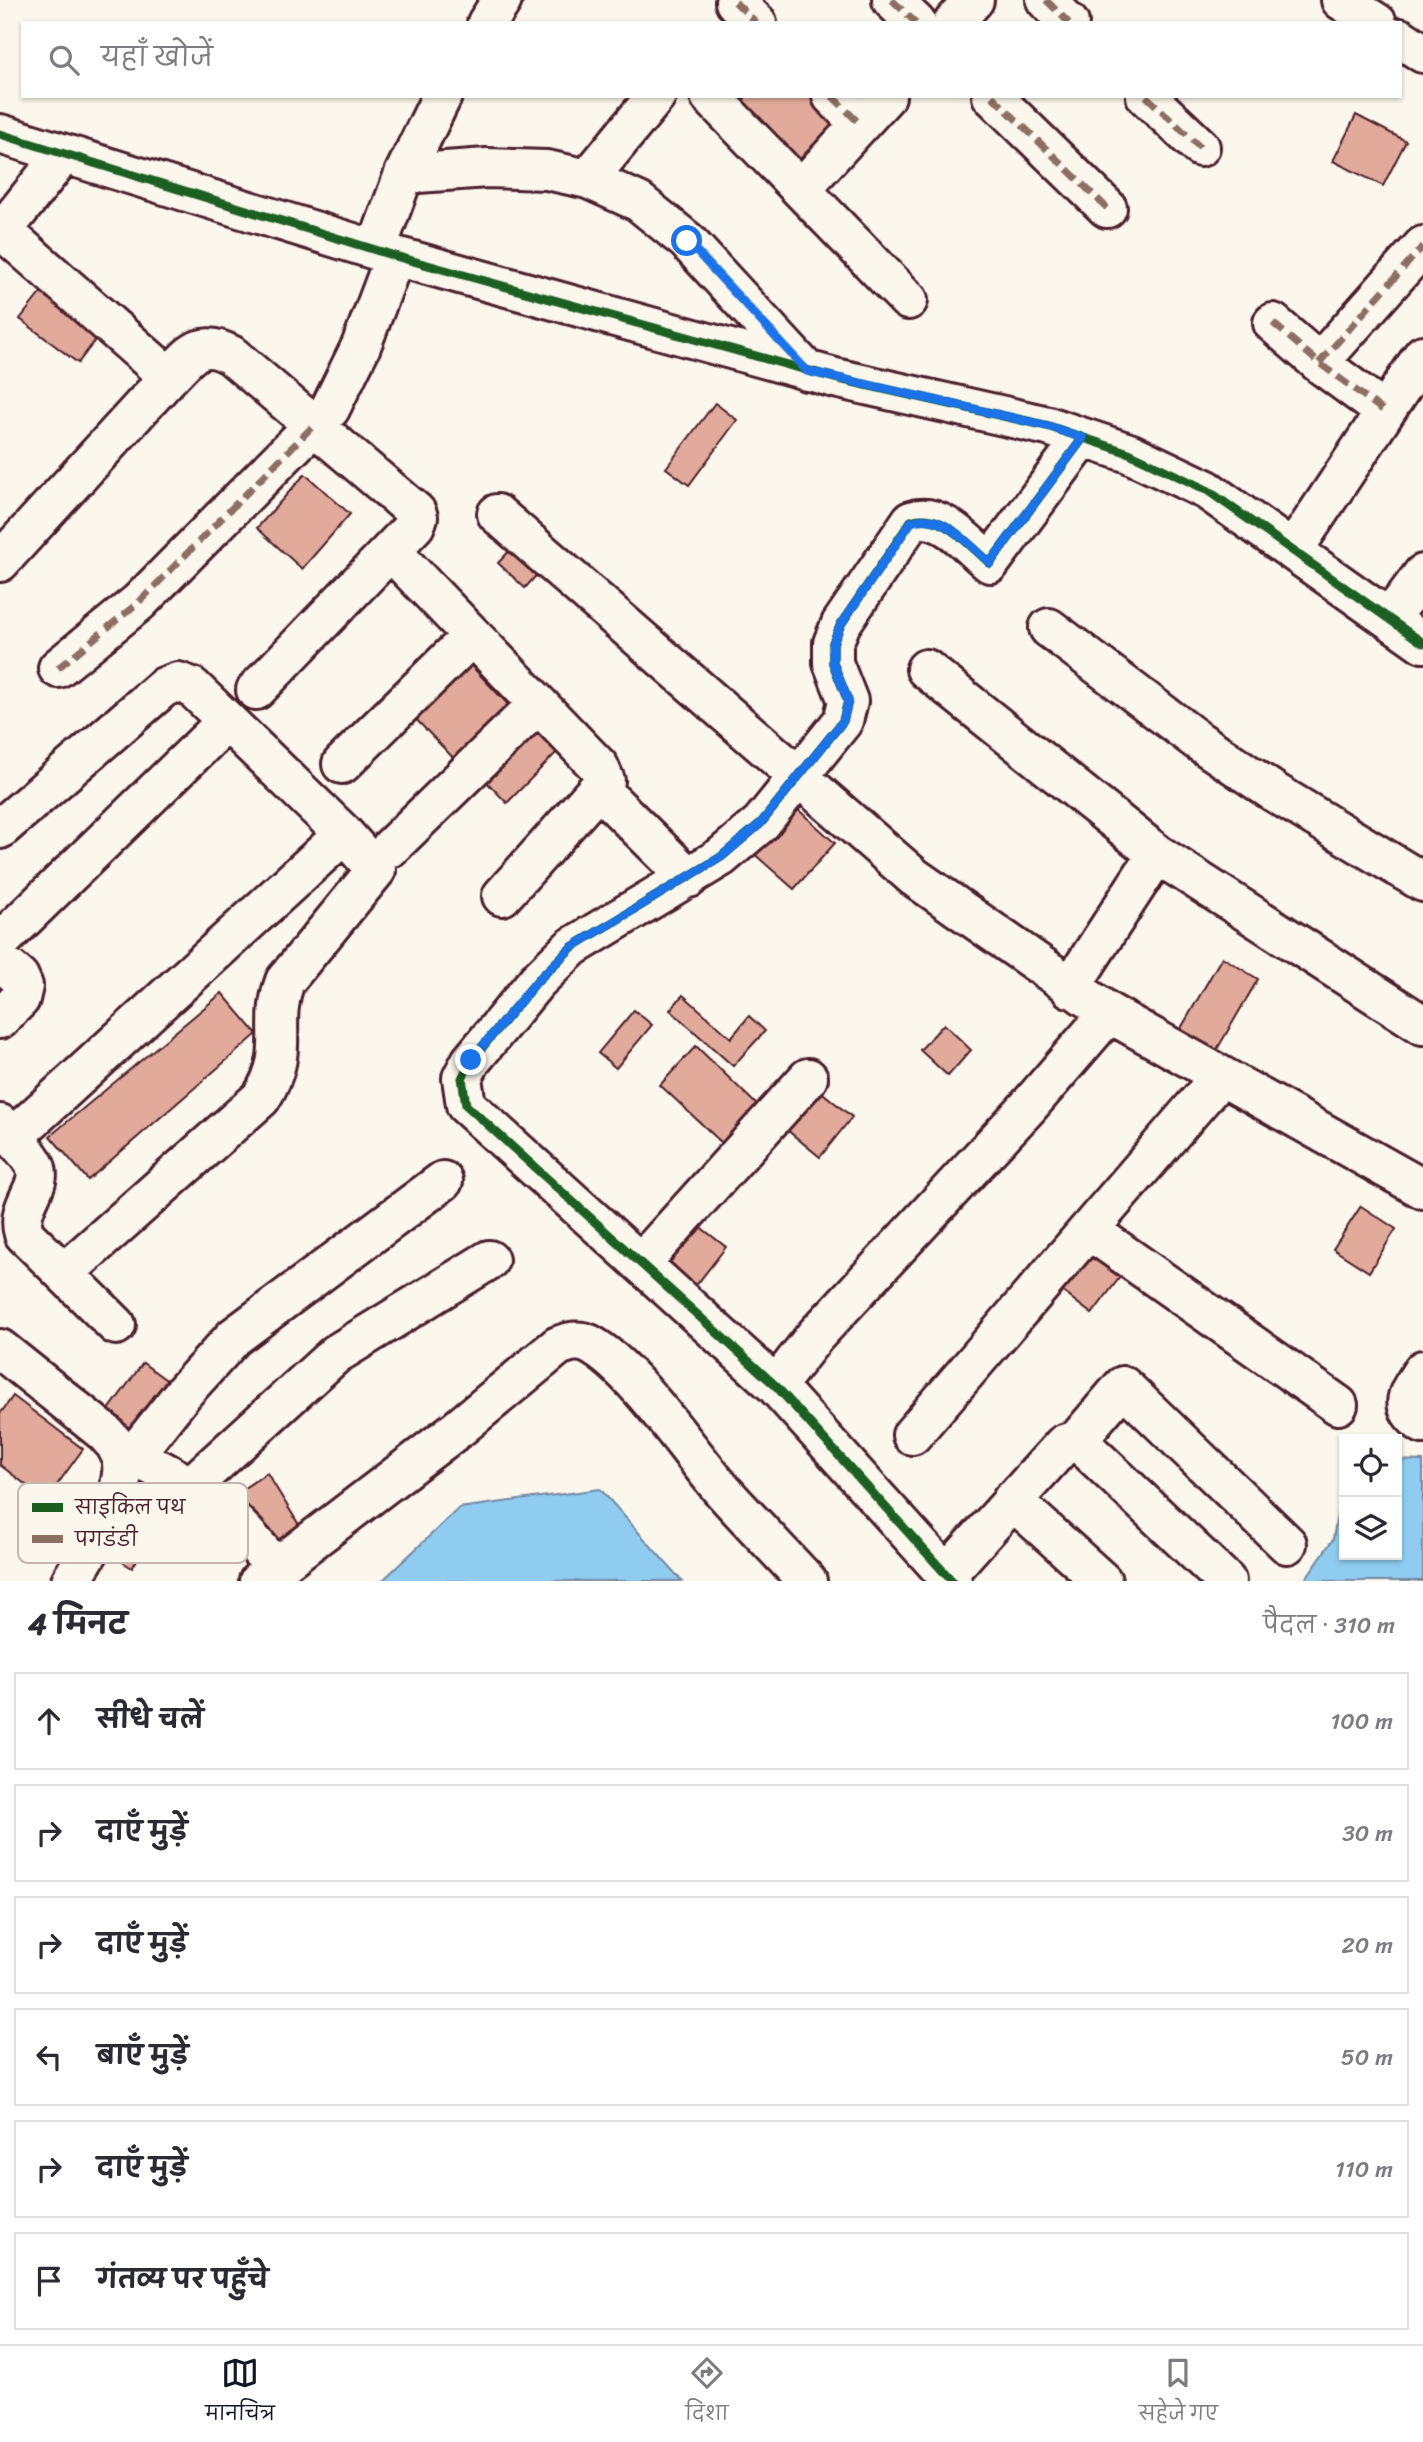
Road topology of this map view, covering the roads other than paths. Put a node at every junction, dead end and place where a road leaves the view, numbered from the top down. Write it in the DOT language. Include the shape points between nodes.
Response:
graph roads {
  1 [pos="502,0"];
  2 [pos="892,0"];
  3 [pos="974,0"];
  4 [pos="1045,0"];
  5 [pos="1342,0"];
  6 [pos="488,21"];
  7 [pos="914,21"];
  8 [pos="955,21"];
  9 [pos="1067,21"];
  10 [pos="1374,21"];
  11 [pos="1402,39"];
  12 [pos="1423,52"];
  13 [pos="441,98"];
  14 [pos="654,98"];
  15 [pos="712,98"];
  16 [pos="834,98"];
  17 [pos="884,98"];
  18 [pos="994,98"];
  19 [pos="1148,98"];
  20 [pos="860,124"];
  21 [pos="0,134"];
  22 [pos="1200,147"];
  23 [pos="62,156"];
  24 [pos="404,174"];
  25 [pos="588,179"];
  26 [pos="801,189"];
  27 [pos="1107,208"];
  28 [pos="1,233"];
  29 [pos="1423,246"];
  30 [pos="386,253"];
  31 [pos="908,300"];
  32 [pos="1273,323"];
  33 [pos="1423,355"];
  34 [pos="1319,363"];
  35 [pos="807,371"];
  36 [pos="170,377"];
  37 [pos="1384,411"];
  38 [pos="314,425"];
  39 [pos="1083,438"];
  40 [pos="497,514"];
  41 [pos="1294,549"];
  42 [pos="391,551"];
  43 [pos="2,555"];
  44 [pos="1423,574"];
  45 [pos="1390,618"];
  46 [pos="1049,628"];
  47 [pos="471,637"];
  48 [pos="1423,643"];
  49 [pos="58,668"];
  50 [pos="926,669"];
  51 [pos="256,690"];
  52 [pos="537,705"];
  53 [pos="227,721"];
  54 [pos="342,764"];
  55 [pos="797,777"];
  56 [pos="600,790"];
  57 [pos="0,829"];
  58 [pos="344,834"];
  59 [pos="391,847"];
  60 [pos="1157,854"];
  61 [pos="689,878"];
  62 [pos="1423,882"];
  63 [pos="502,895"];
  64 [pos="0,942"];
  65 [pos="0,961"];
  66 [pos="1070,988"];
  67 [pos="1110,1013"];
  68 [pos="0,1019"];
  69 [pos="1423,1025"];
  70 [pos="1220,1077"];
  71 [pos="808,1078"];
  72 [pos="6,1131"];
  73 [pos="1420,1180"];
  74 [pos="443,1181"];
  75 [pos="1089,1230"];
  76 [pos="489,1260"];
  77 [pos="641,1263"];
  78 [pos="64,1273"];
  79 [pos="116,1325"];
  80 [pos="0,1349"];
  81 [pos="1423,1370"];
  82 [pos="776,1386"];
  83 [pos="1338,1405"];
  84 [pos="1423,1424"];
  85 [pos="912,1435"];
  86 [pos="1077,1440"];
  87 [pos="126,1453"];
  88 [pos="120,1483"];
  89 [pos="185,1483"];
  90 [pos="194,1483"];
  91 [pos="1012,1500"];
  92 [pos="248,1534"];
  93 [pos="1287,1544"];
  94 [pos="81,1563"];
  95 [pos="267,1574"];
  96 [pos="949,1578"];
  97 [pos="71,1581"];
  98 [pos="807,1581"];
  99 [pos="1102,1581"];
  100 [pos="1226,1581"];
  1 -- 6 [label="street"];
  2 -- 7 [label="street"];
  3 -- 8 [label="street"];
  4 -- 9 [label="street"];
  5 -- 10 [label="street"];
  11 -- 12 [label="street"];
  13 -- 24 [label="street"];
  14 -- 25 [label="street"];
  15 -- 26 [label="street"];
  16 -- 20 [label="street"];
  17 -- 20 [label="street"];
  18 -- 27 [label="street"];
  19 -- 22 [label="street"];
  20 -- 26 [label="street"];
  21 -- 23 [label="street"];
  23 -- 28 [label="street"];
  23 -- 30 [label="street"];
  24 -- 25 [label="street" via="487,167 547,170"];
  24 -- 30 [label="street"];
  25 -- 35 [label="street" via="639,202 687,241"];
  26 -- 31 [label="street"];
  28 -- 36 [label="street"];
  29 -- 34 [label="street"];
  30 -- 35 [label="street"];
  30 -- 38 [label="street" via="361,346 331,409"];
  32 -- 34 [label="street"];
  33 -- 37 [label="street"];
  34 -- 37 [label="street"];
  35 -- 39 [label="street"];
  36 -- 38 [label="street" via="195,350 218,348"];
  36 -- 43 [label="street"];
  37 -- 41 [label="street"];
  38 -- 42 [label="street" via="416,512 415,525"];
  38 -- 49 [label="street" via="139,602"];
  39 -- 41 [label="street" via="1129,453 1207,489"];
  39 -- 55 [label="street" via="990,563 938,520 924,517 911,522 841,624 833,643 833,663 848,701 843,721"];
  40 -- 55 [label="street"];
  41 -- 45 [label="street"];
  42 -- 47 [label="street"];
  42 -- 51 [label="street"];
  44 -- 45 [label="street"];
  45 -- 48 [label="street"];
  46 -- 62 [label="street" via="1197,740"];
  47 -- 52 [label="street"];
  47 -- 54 [label="street"];
  50 -- 60 [label="street"];
  52 -- 56 [label="street" via="599,767 605,781"];
  52 -- 59 [label="street"];
  53 -- 57 [label="street" via="192,687 178,682 164,687"];
  53 -- 58 [label="street"];
  53 -- 64 [label="street"];
  55 -- 61 [label="street" via="761,823"];
  55 -- 66 [label="street" via="914,877"];
  56 -- 61 [label="street"];
  56 -- 63 [label="street"];
  58 -- 72 [label="street"];
  58 -- 78 [label="street" via="376,870 285,981 277,1002 280,1054 274,1077 261,1098"];
  60 -- 66 [label="street"];
  60 -- 69 [label="street"];
  61 -- 77 [label="street" via="572,947 528,991 471,1060 462,1078 466,1105"];
  65 -- 68 [label="street" via="23,986 20,999"];
  66 -- 67 [label="street"];
  67 -- 70 [label="street"];
  67 -- 82 [label="street" via="815,1336"];
  70 -- 73 [label="street"];
  70 -- 75 [label="street"];
  71 -- 77 [label="street"];
  72 -- 78 [label="street" via="38,1173 22,1210 24,1234"];
  74 -- 87 [label="street" via="234,1337"];
  75 -- 83 [label="street"];
  75 -- 85 [label="street"];
  76 -- 90 [label="street" via="336,1353"];
  77 -- 82 [label="street"];
  78 -- 79 [label="street"];
  80 -- 87 [label="street"];
  81 -- 84 [label="street" via="1406,1405"];
  82 -- 96 [label="street"];
  86 -- 91 [label="street" via="1064,1444"];
  86 -- 93 [label="street" via="1123,1386"];
  86 -- 100 [label="street"];
  87 -- 88 [label="street"];
  87 -- 89 [label="street"];
  91 -- 96 [label="street"];
  91 -- 99 [label="street"];
  92 -- 95 [label="street"];
  94 -- 97 [label="street"];
  95 -- 98 [label="street" via="558,1346 574,1340 608,1359 642,1392"];
}
